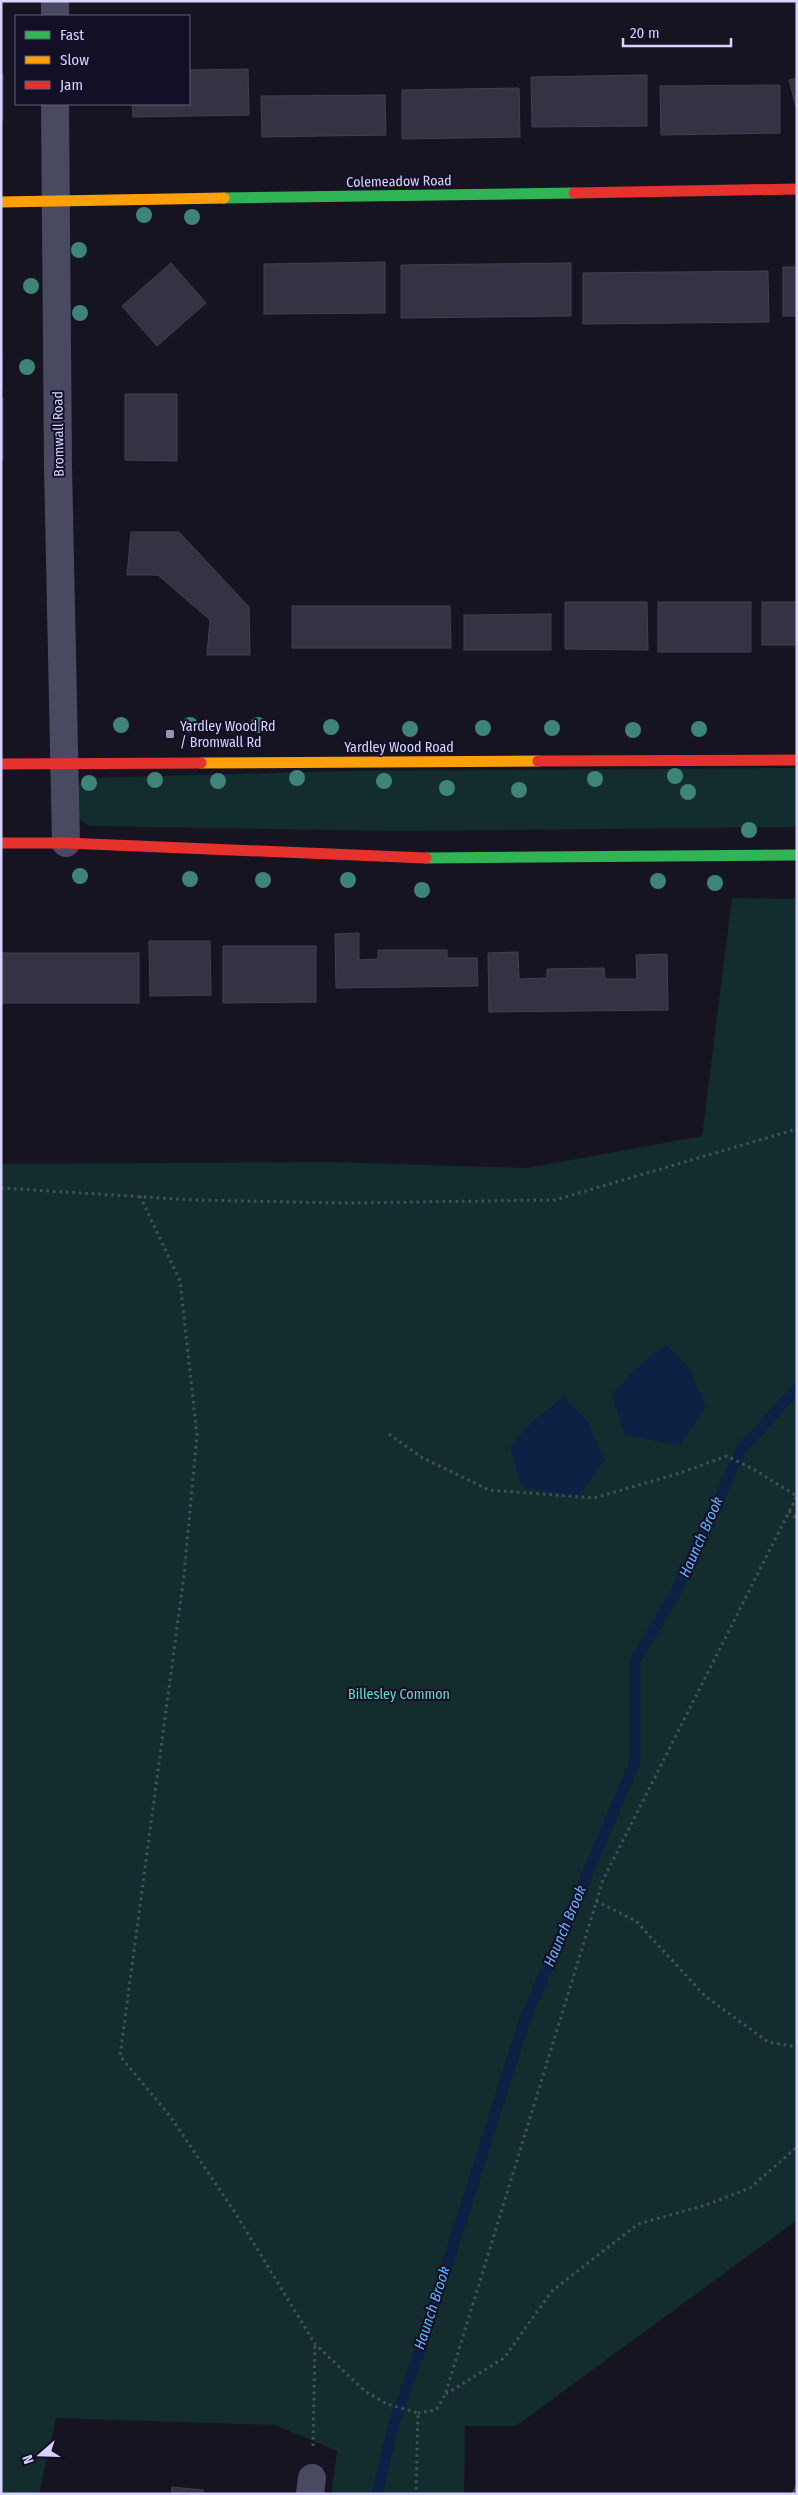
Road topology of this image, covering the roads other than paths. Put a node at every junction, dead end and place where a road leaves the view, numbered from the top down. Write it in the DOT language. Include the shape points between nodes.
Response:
graph roads {
  1 [pos="55,1"];
  2 [pos="55,15"];
  3 [pos="55,105"];
  4 [pos="797,189"];
  5 [pos="1,202"];
  6 [pos="55,202"];
  7 [pos="797,760"];
  8 [pos="1,764"];
  9 [pos="63,764"];
  10 [pos="1,843"];
  11 [pos="66,843"];
  12 [pos="797,855"];
  1 -- 2 [label="street"];
  3 -- 6 [label="street, Bromwall Road"];
  4 -- 6 [label="street, Colemeadow Road"];
  5 -- 6 [label="street, Colemeadow Road"];
  6 -- 9 [label="street, Bromwall Road"];
  7 -- 9 [label="street, Yardley Wood Road"];
  8 -- 9 [label="street, Yardley Wood Road"];
  9 -- 11 [label="street, Bromwall Road"];
  10 -- 11 [label="street"];
  11 -- 12 [label="street" via="440,859"];
}
